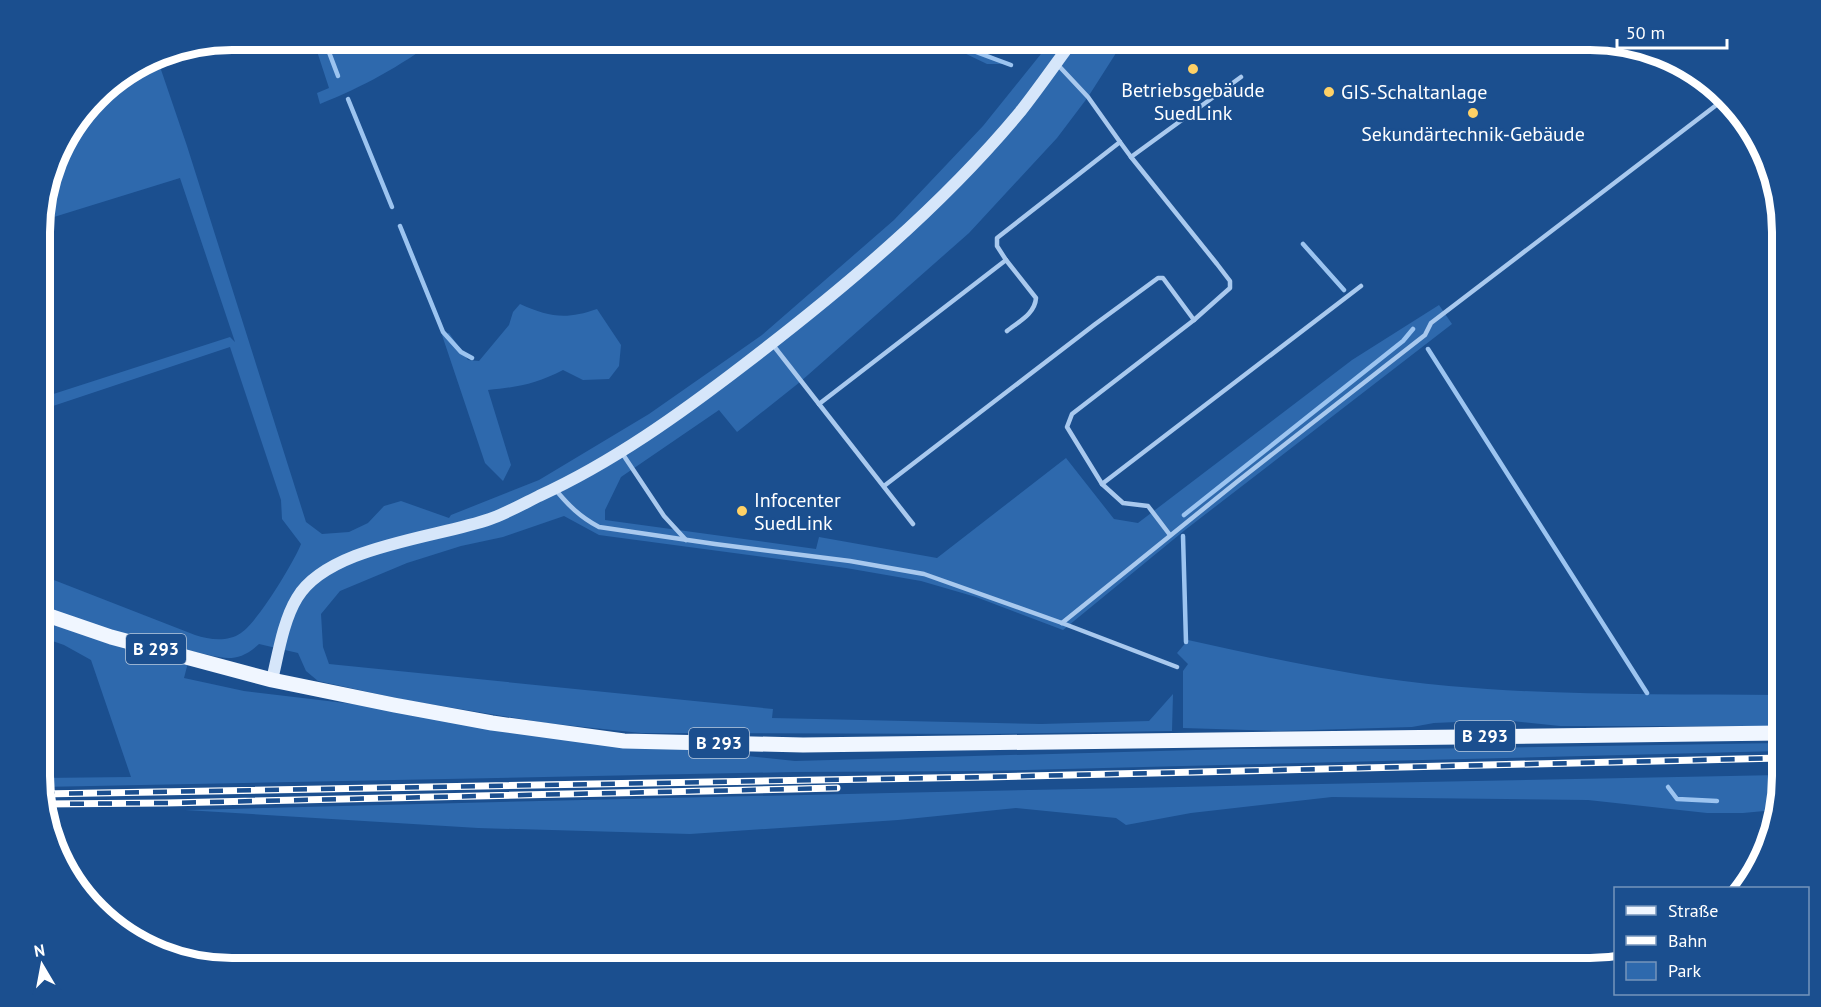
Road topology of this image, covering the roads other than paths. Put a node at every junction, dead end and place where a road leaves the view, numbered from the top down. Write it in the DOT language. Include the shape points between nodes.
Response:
graph roads {
  1 [pos="1067,49"];
  2 [pos="1056,64"];
  3 [pos="1241,77"];
  4 [pos="1718,103"];
  5 [pos="1120,142"];
  6 [pos="1131,157"];
  7 [pos="1006,260"];
  8 [pos="1361,286"];
  9 [pos="1194,320"];
  10 [pos="1007,331"];
  11 [pos="772,344"];
  12 [pos="819,404"];
  13 [pos="621,452"];
  14 [pos="1102,484"];
  15 [pos="884,486"];
  16 [pos="555,489"];
  17 [pos="913,524"];
  18 [pos="1170,535"];
  19 [pos="686,540"];
  20 [pos="49,616"];
  21 [pos="1062,623"];
  22 [pos="1178,667"];
  23 [pos="272,680"];
  24 [pos="1771,733"];
  1 -- 2 [label="main road"];
  2 -- 5 [label="lane" via="1088,97"];
  2 -- 11 [label="main road" via="1020,112 966,171 904,232"];
  3 -- 6 [label="lane"];
  4 -- 18 [label="lane" via="1431,323 1425,336"];
  5 -- 6 [label="lane"];
  5 -- 7 [label="lane" via="997,238 997,246"];
  6 -- 9 [label="lane" via="1230,281 1230,288"];
  7 -- 10 [label="lane" via="1036,298 1032,311"];
  7 -- 12 [label="lane"];
  8 -- 14 [label="lane"];
  9 -- 14 [label="lane" via="1072,414 1067,427"];
  9 -- 15 [label="lane" via="1163,278 1158,278"];
  11 -- 12 [label="lane"];
  11 -- 13 [label="main road"];
  12 -- 15 [label="lane"];
  13 -- 16 [label="main road"];
  13 -- 19 [label="lane" via="664,516"];
  14 -- 18 [label="lane" via="1123,503 1148,506"];
  15 -- 17 [label="lane"];
  16 -- 19 [label="lane" via="569,506 599,527"];
  16 -- 23 [label="main road" via="490,519 366,552 325,570 297,598"];
  18 -- 21 [label="lane"];
  19 -- 21 [label="lane" via="924,574"];
  20 -- 23 [label="main road, B 293" via="111,637"];
  21 -- 22 [label="lane"];
  23 -- 24 [label="main road, B 293" via="492,723 624,741 803,745"];
}
